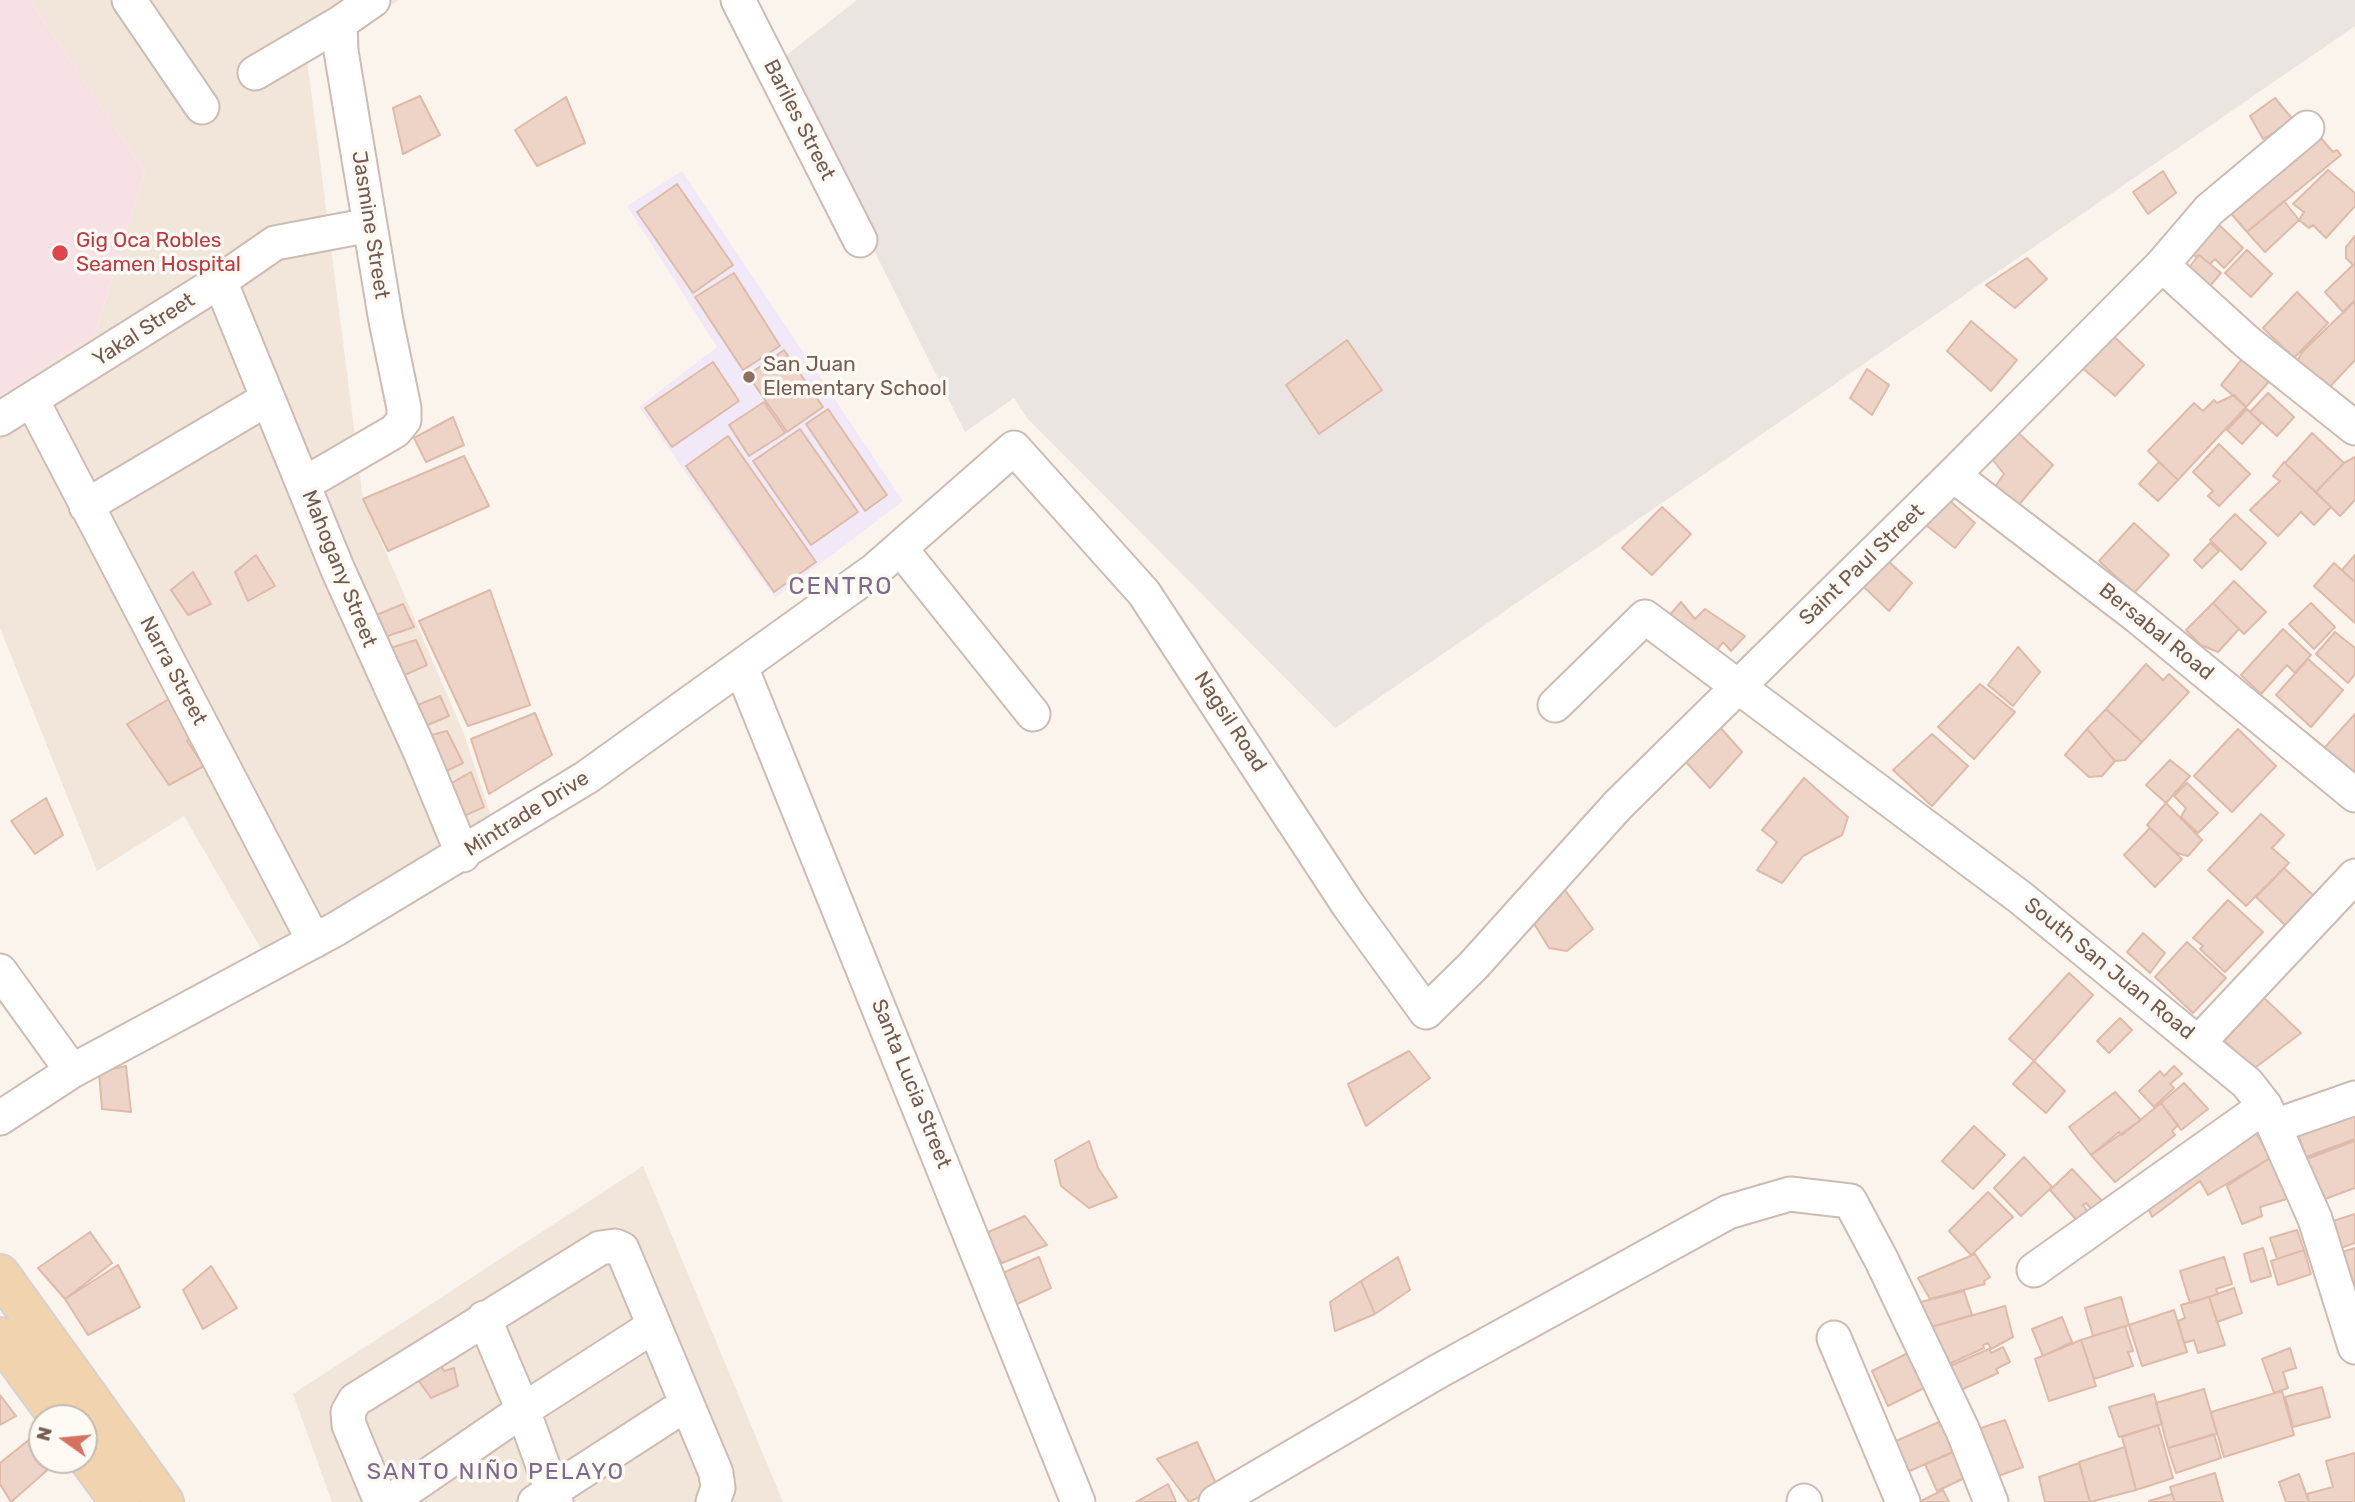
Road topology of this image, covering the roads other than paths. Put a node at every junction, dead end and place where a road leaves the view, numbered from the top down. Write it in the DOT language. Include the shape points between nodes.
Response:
graph roads {
  1 [pos="129,0"];
  2 [pos="373,0"];
  3 [pos="738,0"];
  4 [pos="340,23"];
  5 [pos="255,73"];
  6 [pos="202,107"];
  7 [pos="2307,128"];
  8 [pos="370,225"];
  9 [pos="860,240"];
  10 [pos="2162,265"];
  11 [pos="220,281"];
  12 [pos="267,399"];
  13 [pos="33,402"];
  14 [pos="0,419"];
  15 [pos="2355,428"];
  16 [pos="1014,448"];
  17 [pos="1953,475"];
  18 [pos="304,484"];
  19 [pos="86,506"];
  20 [pos="900,548"];
  21 [pos="741,667"];
  22 [pos="1737,687"];
  23 [pos="1555,705"];
  24 [pos="1033,714"];
  25 [pos="2355,795"];
  26 [pos="463,855"];
  27 [pos="2355,876"];
  28 [pos="314,941"];
  29 [pos="0,971"];
  30 [pos="1426,1012"];
  31 [pos="2199,1042"];
  32 [pos="72,1071"];
  33 [pos="2355,1098"];
  34 [pos="2270,1116"];
  35 [pos="0,1118"];
  36 [pos="2034,1270"];
  37 [pos="0,1274"];
  38 [pos="484,1318"];
  39 [pos="652,1327"];
  40 [pos="0,1337"];
  41 [pos="1834,1338"];
  42 [pos="2355,1347"];
  43 [pos="49,1404"];
  44 [pos="685,1405"];
  45 [pos="523,1410"];
  46 [pos="98,1472"];
  47 [pos="548,1499"];
  48 [pos="120,1502"];
  49 [pos="164,1502"];
  50 [pos="381,1502"];
  51 [pos="389,1502"];
  52 [pos="713,1502"];
  53 [pos="1078,1502"];
  54 [pos="1216,1502"];
  55 [pos="1903,1502"];
  56 [pos="1992,1502"];
  1 -- 6 [label="street"];
  2 -- 4 [label="street"];
  3 -- 9 [label="street, Bariles Street"];
  4 -- 5 [label="street"];
  4 -- 8 [label="street, Jasmine Street"];
  7 -- 10 [label="street, Saint Paul Street" via="2209,210"];
  8 -- 11 [label="street, Yakal Street" via="275,243"];
  8 -- 18 [label="street, Jasmine Street" via="404,408 401,426"];
  10 -- 15 [label="street" via="2247,342"];
  10 -- 17 [label="street, Saint Paul Street"];
  11 -- 12 [label="street, Mahogany Street"];
  11 -- 13 [label="street, Yakal Street"];
  12 -- 18 [label="street, Mahogany Street"];
  12 -- 19 [label="street"];
  13 -- 14 [label="street, Yakal Street"];
  13 -- 19 [label="street, Narra Street"];
  16 -- 20 [label="street, Mintrade Drive"];
  16 -- 30 [label="street, Nagsil Road" via="1144,593 1349,906"];
  17 -- 22 [label="street, Saint Paul Street"];
  17 -- 25 [label="street, Bersabal Road" via="2137,616"];
  18 -- 26 [label="street, Mahogany Street"];
  19 -- 28 [label="street, Narra Street"];
  20 -- 21 [label="street, Mintrade Drive"];
  20 -- 24 [label="street"];
  21 -- 26 [label="street, Mintrade Drive" via="587,777"];
  21 -- 53 [label="street, Santa Lucia Street"];
  22 -- 23 [label="street, South San Juan Road" via="1645,617"];
  22 -- 30 [label="street, Saint Paul Street" via="1618,805"];
  22 -- 31 [label="street, South San Juan Road" via="1906,809"];
  26 -- 28 [label="street, Mintrade Drive"];
  27 -- 31 [label="street"];
  28 -- 32 [label="street, Mintrade Drive"];
  29 -- 32 [label="street"];
  31 -- 34 [label="street, South San Juan Road" via="2247,1083"];
  32 -- 35 [label="street, Mintrade Drive"];
  33 -- 34 [label="street"];
  34 -- 36 [label="street"];
  34 -- 42 [label="street, South San Juan Road" via="2315,1219"];
  37 -- 49 [label="main road"];
  38 -- 39 [label="street" via="600,1248 615,1246 622,1249"];
  38 -- 45 [label="street"];
  38 -- 50 [label="street" via="355,1400 348,1412 354,1443"];
  39 -- 44 [label="street"];
  39 -- 45 [label="street"];
  40 -- 43 [label="main road"];
  41 -- 55 [label="street"];
  44 -- 47 [label="street"];
  44 -- 52 [label="street" via="716,1473 718,1488"];
  45 -- 47 [label="street"];
  45 -- 51 [label="street"];
  46 -- 48 [label="main road"];
  54 -- 56 [label="street" via="1447,1367 1728,1212 1790,1194 1850,1201 1963,1431"];
}
